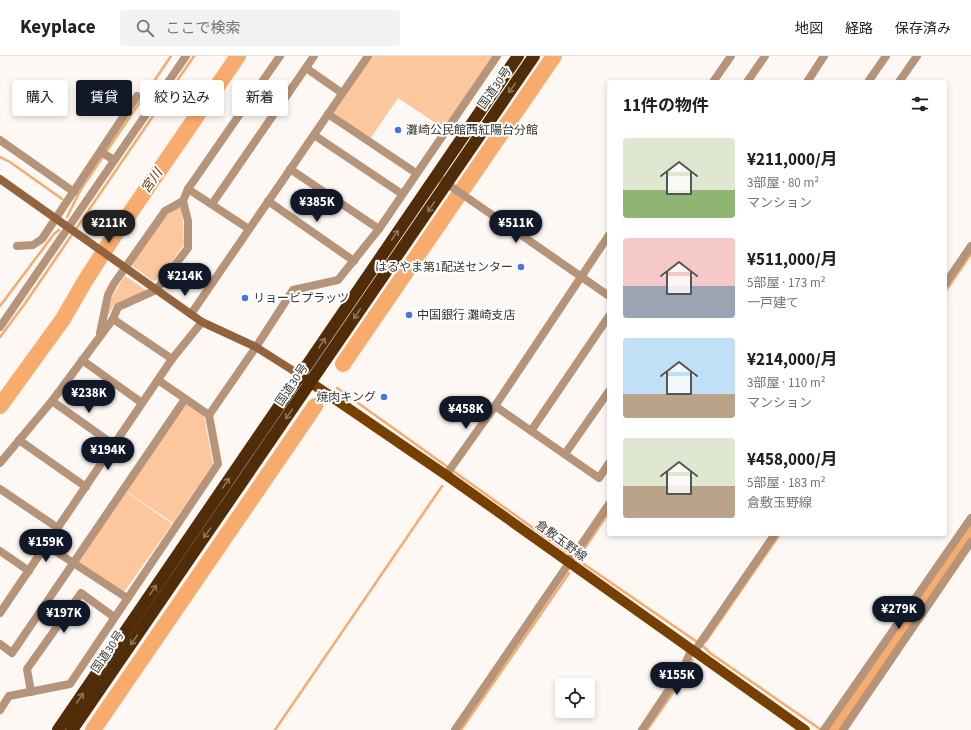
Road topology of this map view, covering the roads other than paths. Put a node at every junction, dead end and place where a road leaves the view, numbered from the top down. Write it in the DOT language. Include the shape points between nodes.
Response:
graph roads {
  1 [pos="186,56"];
  2 [pos="280,56"];
  3 [pos="314,56"];
  4 [pos="368,56"];
  5 [pos="497,56"];
  6 [pos="518,56"];
  7 [pos="534,56"];
  8 [pos="731,56"];
  9 [pos="765,56"];
  10 [pos="824,56"];
  11 [pos="886,56"];
  12 [pos="917,56"];
  13 [pos="306,68"];
  14 [pos="714,80"];
  15 [pos="748,80"];
  16 [pos="808,80"];
  17 [pos="869,80"];
  18 [pos="900,80"];
  19 [pos="342,93"];
  20 [pos="137,96"];
  21 [pos="328,114"];
  22 [pos="314,135"];
  23 [pos="0,140"];
  24 [pos="103,153"];
  25 [pos="114,160"];
  26 [pos="290,169"];
  27 [pos="416,174"];
  28 [pos="436,176"];
  29 [pos="0,180"];
  30 [pos="446,184"];
  31 [pos="188,189"];
  32 [pos="74,192"];
  33 [pos="402,194"];
  34 [pos="182,201"];
  35 [pos="268,201"];
  36 [pos="212,204"];
  37 [pos="56,219"];
  38 [pos="249,229"];
  39 [pos="379,229"];
  40 [pos="72,230"];
  41 [pos="607,238"];
  42 [pos="17,246"];
  43 [pos="971,246"];
  44 [pos="354,261"];
  45 [pos="124,266"];
  46 [pos="581,277"];
  47 [pos="947,281"];
  48 [pos="156,290"];
  49 [pos="607,295"];
  50 [pos="191,314"];
  51 [pos="113,319"];
  52 [pos="607,319"];
  53 [pos="202,322"];
  54 [pos="0,327"];
  55 [pos="100,336"];
  56 [pos="256,347"];
  57 [pos="172,359"];
  58 [pos="82,360"];
  59 [pos="300,375"];
  60 [pos="158,380"];
  61 [pos="311,382"];
  62 [pos="607,394"];
  63 [pos="185,398"];
  64 [pos="52,401"];
  65 [pos="142,403"];
  66 [pos="495,406"];
  67 [pos="209,415"];
  68 [pos="531,431"];
  69 [pos="19,440"];
  70 [pos="114,444"];
  71 [pos="565,454"];
  72 [pos="0,463"];
  73 [pos="607,466"];
  74 [pos="449,470"];
  75 [pos="86,487"];
  76 [pos="0,489"];
  77 [pos="607,507"];
  78 [pos="971,518"];
  79 [pos="58,528"];
  80 [pos="774,536"];
  81 [pos="971,542"];
  82 [pos="46,545"];
  83 [pos="0,551"];
  84 [pos="571,557"];
  85 [pos="74,563"];
  86 [pos="29,571"];
  87 [pos="127,598"];
  88 [pos="0,613"];
  89 [pos="114,617"];
  90 [pos="1,647"];
  91 [pos="696,647"];
  92 [pos="31,692"];
  93 [pos="0,710"];
  94 [pos="58,730"];
  95 [pos="72,730"];
  96 [pos="455,730"];
  97 [pos="642,730"];
  98 [pos="805,730"];
  99 [pos="824,730"];
  100 [pos="843,730"];
  1 -- 25 [label="street"];
  2 -- 31 [label="street"];
  3 -- 13 [label="street"];
  4 -- 19 [label="street"];
  5 -- 27 [label="street"];
  6 -- 28 [label="highway, 国道30号"];
  7 -- 30 [label="highway, 国道30号, one-way"];
  8 -- 14 [label="street"];
  9 -- 15 [label="street"];
  10 -- 16 [label="street"];
  11 -- 17 [label="street"];
  12 -- 18 [label="street"];
  13 -- 19 [label="street"];
  13 -- 36 [label="street"];
  19 -- 21 [label="street"];
  20 -- 24 [label="street"];
  21 -- 22 [label="street"];
  21 -- 27 [label="street"];
  22 -- 26 [label="street"];
  22 -- 33 [label="street"];
  23 -- 32 [label="street"];
  24 -- 25 [label="street"];
  24 -- 32 [label="street"];
  25 -- 40 [label="street"];
  26 -- 35 [label="street"];
  26 -- 39 [label="street"];
  27 -- 33 [label="street"];
  28 -- 30 [label="street"];
  59 -- 28 [label="highway, 国道30号, one-way"];
  29 -- 37 [label="street"];
  30 -- 46 [label="street"];
  30 -- 61 [label="highway, 国道30号, one-way"];
  31 -- 34 [label="street"];
  31 -- 36 [label="street"];
  32 -- 37 [label="street"];
  33 -- 39 [label="street"];
  34 -- 45 [label="street" via="165,211"];
  34 -- 48 [label="street" via="188,221 188,248"];
  35 -- 38 [label="street"];
  35 -- 44 [label="street"];
  36 -- 38 [label="street"];
  37 -- 40 [label="street"];
  37 -- 42 [label="street" via="42,239 33,245"];
  38 -- 50 [label="street"];
  39 -- 44 [label="street"];
  40 -- 45 [label="street"];
  40 -- 54 [label="street"];
  41 -- 46 [label="street"];
  43 -- 47 [label="street"];
  44 -- 56 [label="street" via="338,280 293,290"];
  45 -- 48 [label="street"];
  45 -- 55 [label="street" via="108,295"];
  46 -- 49 [label="street"];
  46 -- 66 [label="street"];
  48 -- 50 [label="street"];
  48 -- 51 [label="street" via="118,307"];
  50 -- 53 [label="street"];
  51 -- 55 [label="street"];
  51 -- 57 [label="street"];
  52 -- 68 [label="street"];
  53 -- 56 [label="street"];
  53 -- 57 [label="street"];
  55 -- 58 [label="street"];
  56 -- 59 [label="street"];
  56 -- 67 [label="street"];
  57 -- 60 [label="street"];
  58 -- 64 [label="street"];
  58 -- 65 [label="street"];
  59 -- 61 [label="main road, 倉敷玉野線"];
  94 -- 59 [label="highway, 国道30号, one-way"];
  60 -- 63 [label="street"];
  60 -- 65 [label="street"];
  61 -- 74 [label="main road, 倉敷玉野線"];
  61 -- 95 [label="highway, 国道30号, one-way"];
  62 -- 71 [label="street"];
  63 -- 67 [label="street"];
  63 -- 85 [label="street"];
  64 -- 69 [label="street"];
  64 -- 70 [label="street"];
  65 -- 70 [label="street"];
  66 -- 68 [label="street"];
  66 -- 74 [label="street"];
  67 -- 87 [label="street" via="218,464"];
  68 -- 71 [label="street"];
  69 -- 72 [label="street"];
  69 -- 75 [label="street"];
  70 -- 75 [label="street"];
  71 -- 73 [label="street" via="599,478"];
  74 -- 84 [label="main road, 倉敷玉野線"];
  75 -- 79 [label="street"];
  76 -- 79 [label="street"];
  77 -- 84 [label="street"];
  78 -- 99 [label="street"];
  79 -- 82 [label="street"];
  80 -- 91 [label="street"];
  81 -- 100 [label="street"];
  82 -- 85 [label="street"];
  82 -- 86 [label="street"];
  83 -- 86 [label="street"];
  84 -- 91 [label="main road, 倉敷玉野線"];
  84 -- 96 [label="street"];
  85 -- 87 [label="street"];
  85 -- 90 [label="street" via="12,653"];
  86 -- 88 [label="street"];
  87 -- 89 [label="street"];
  89 -- 92 [label="street" via="70,684"];
  89 -- 92 [label="street" via="81,593 27,669"];
  91 -- 97 [label="street"];
  91 -- 98 [label="main road, 倉敷玉野線"];
  92 -- 93 [label="street" via="9,696"];
}
